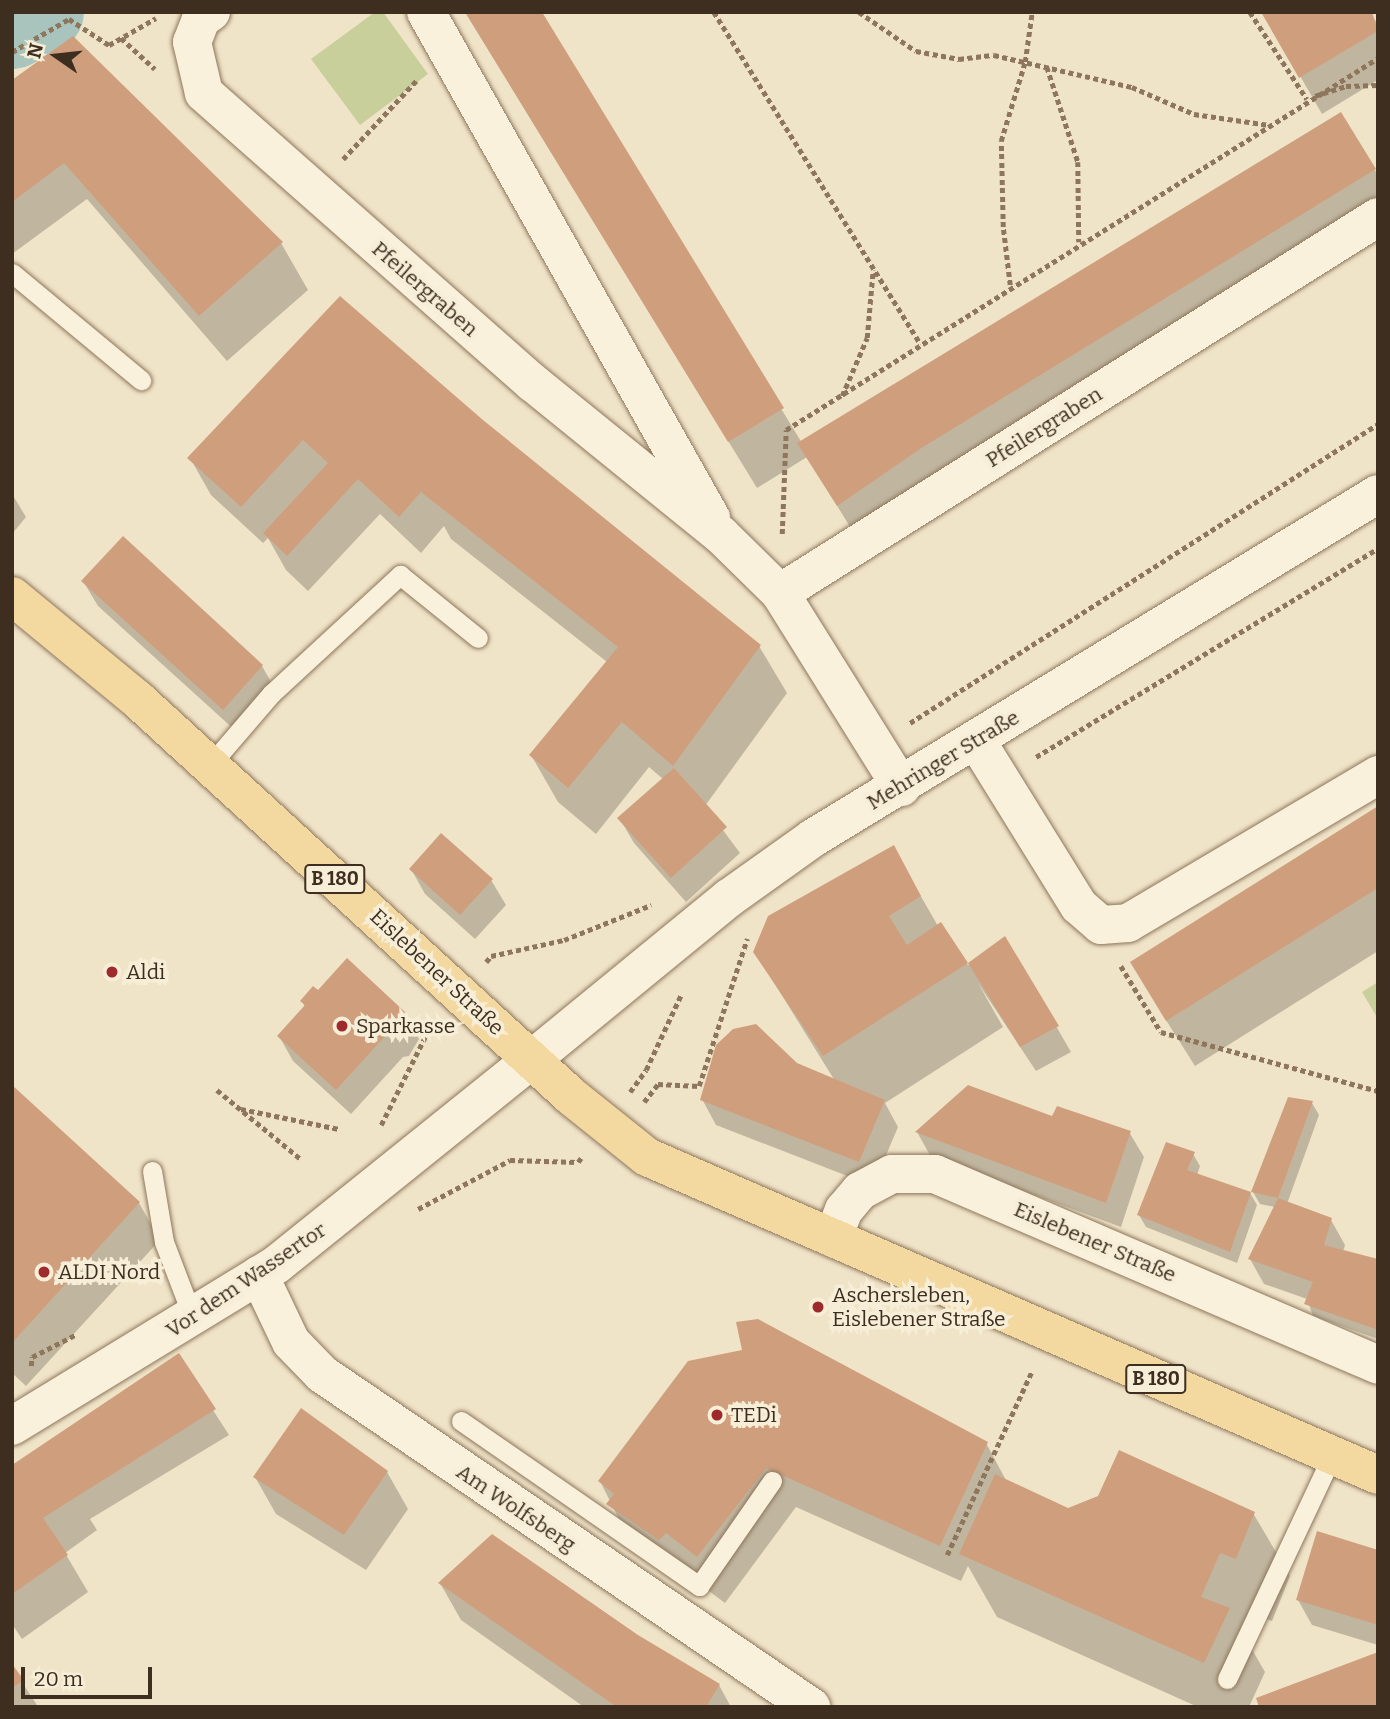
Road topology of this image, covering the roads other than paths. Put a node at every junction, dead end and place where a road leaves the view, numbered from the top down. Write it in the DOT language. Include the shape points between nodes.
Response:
graph roads {
  1 [pos="211,12"];
  2 [pos="426,12"];
  3 [pos="1378,217"];
  4 [pos="12,273"];
  5 [pos="141,380"];
  6 [pos="1378,494"];
  7 [pos="721,536"];
  8 [pos="780,593"];
  9 [pos="12,596"];
  10 [pos="478,638"];
  11 [pos="976,740"];
  12 [pos="210,765"];
  13 [pos="1378,775"];
  14 [pos="901,787"];
  15 [pos="531,1060"];
  16 [pos="152,1171"];
  17 [pos="833,1238"];
  18 [pos="259,1275"];
  19 [pos="193,1318"];
  20 [pos="1378,1365"];
  21 [pos="17,1415"];
  22 [pos="461,1421"];
  23 [pos="1332,1455"];
  24 [pos="1378,1475"];
  25 [pos="772,1481"];
  26 [pos="1227,1679"];
  27 [pos="811,1707"];
  1 -- 7 [label="street, Pfeilergraben" via="201,19 192,42 204,93 533,383"];
  2 -- 7 [label="street, Pfeilergraben"];
  3 -- 8 [label="street, Pfeilergraben"];
  4 -- 5 [label="lane"];
  6 -- 11 [label="street, Mehringer Straße"];
  7 -- 8 [label="street, Pfeilergraben"];
  8 -- 14 [label="street"];
  9 -- 12 [label="main road, Eislebener Straße / B 180"];
  10 -- 12 [label="lane" via="400,575 271,694"];
  11 -- 13 [label="street" via="1079,906 1101,925 1128,923"];
  11 -- 14 [label="street, Mehringer Straße"];
  12 -- 15 [label="main road, Eislebener Straße / B 180"];
  14 -- 15 [label="street, Mehringer Straße" via="813,838 729,898"];
  15 -- 17 [label="main road, Eislebener Straße / B 180" via="612,1131 685,1177"];
  15 -- 18 [label="street, Vor dem Wassertor" via="312,1239"];
  16 -- 19 [label="lane" via="164,1242"];
  17 -- 20 [label="street, Eislebener Straße" via="844,1210 860,1191 892,1174 935,1174"];
  17 -- 23 [label="main road, Eislebener Straße / B 180"];
  18 -- 19 [label="street, Vor dem Wassertor"];
  18 -- 27 [label="street, Am Wolfsberg" via="291,1342 322,1374"];
  19 -- 21 [label="street, Vor dem Wassertor"];
  22 -- 25 [label="lane" via="699,1586"];
  23 -- 24 [label="main road, Eislebener Straße / B 180"];
  23 -- 26 [label="lane"];
}
